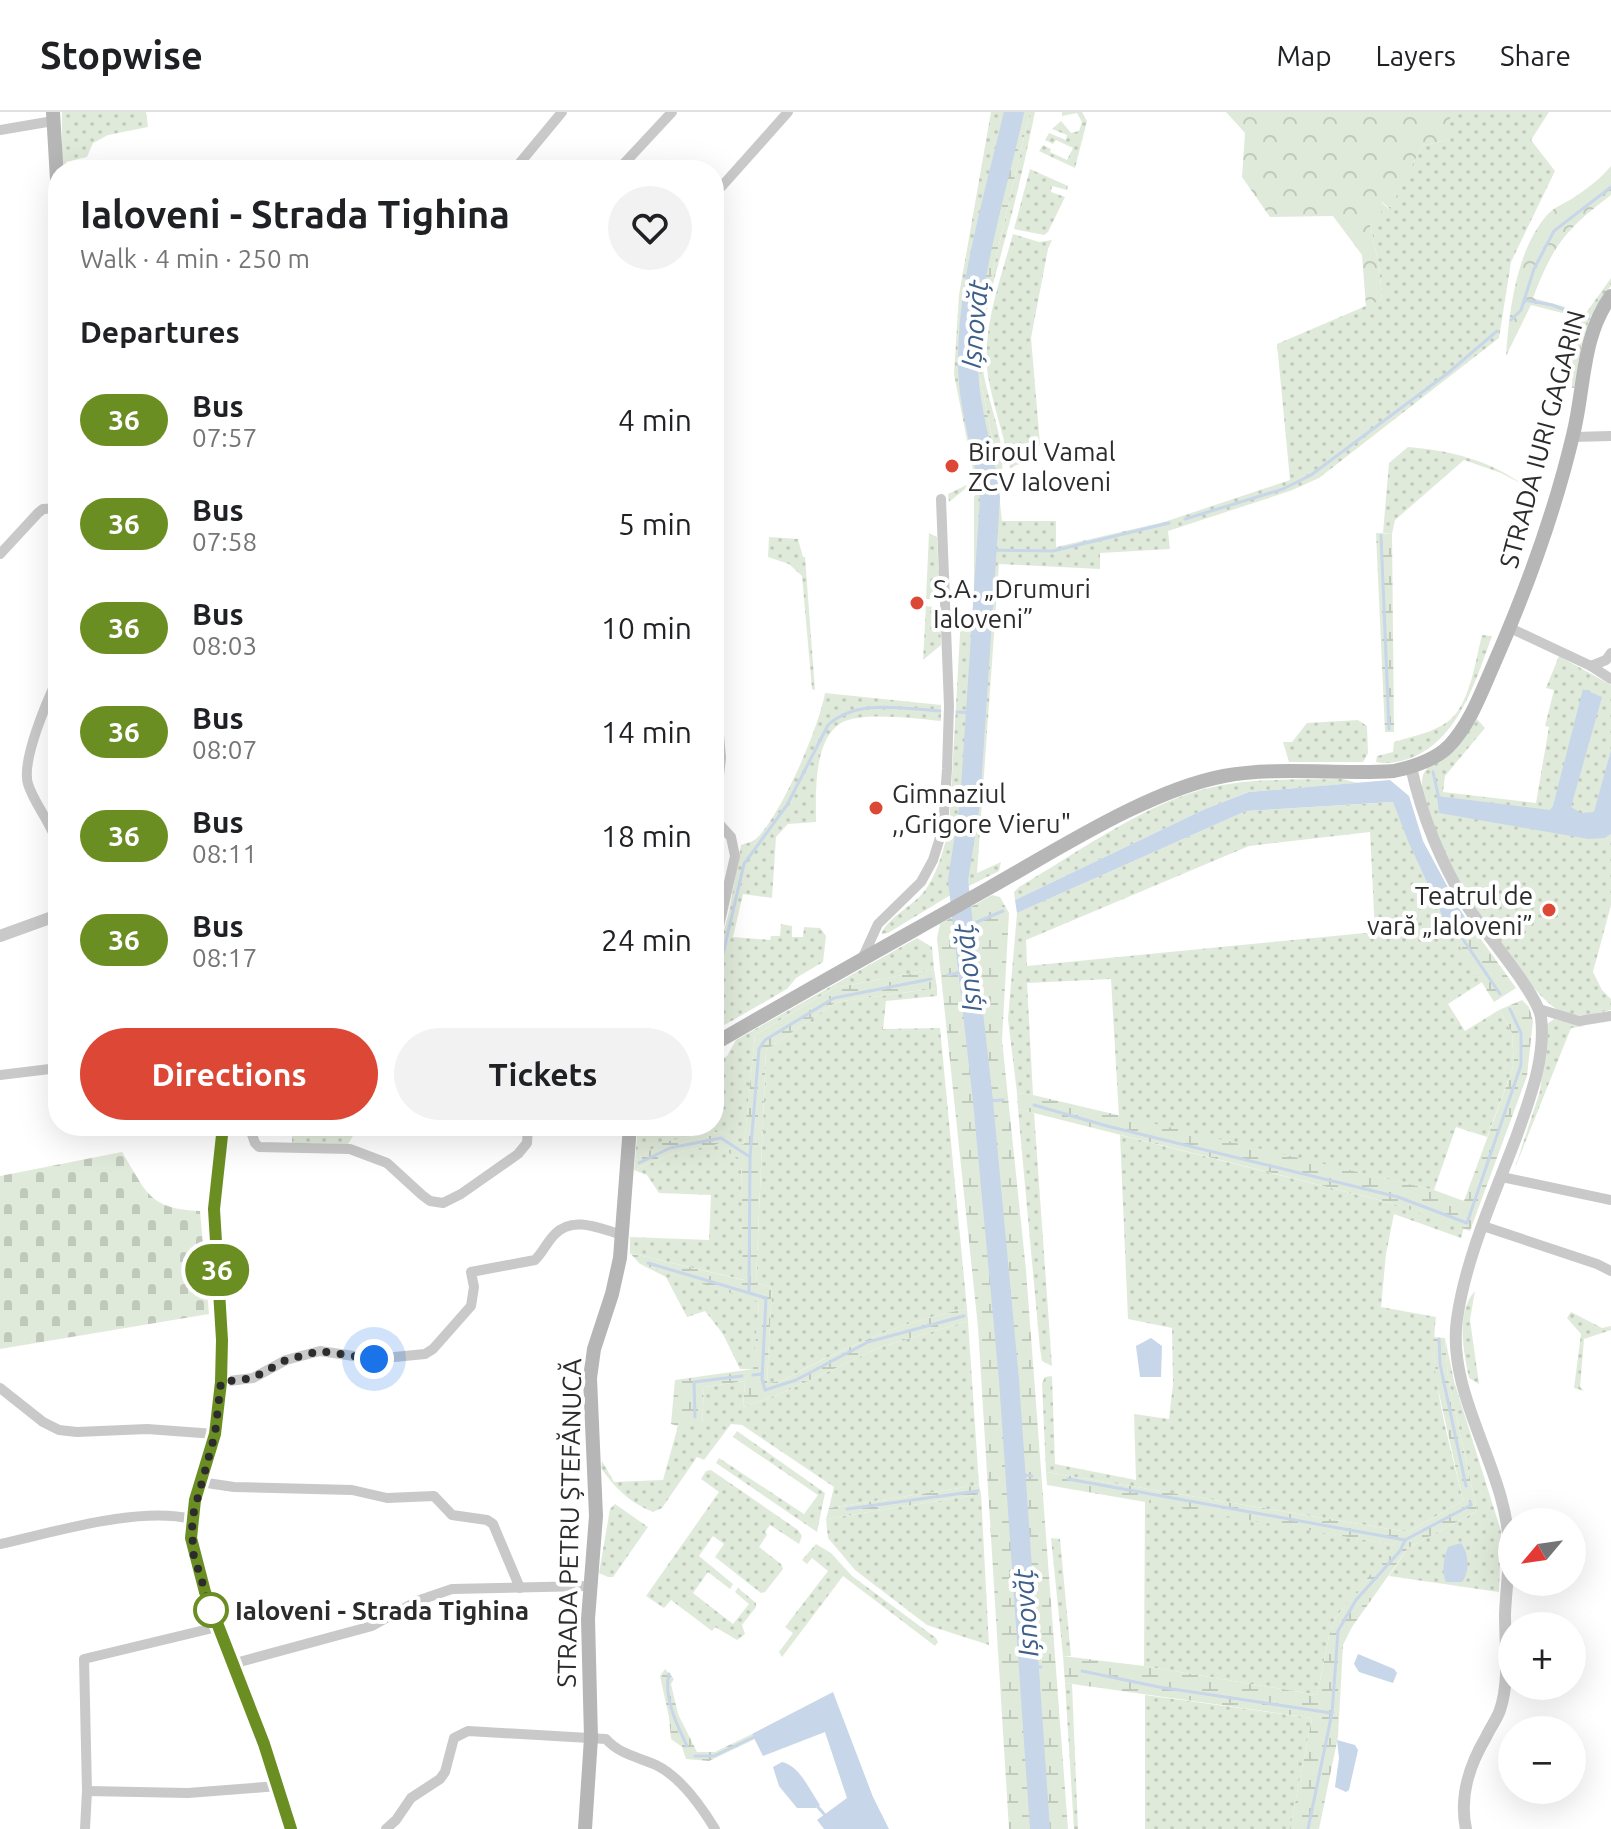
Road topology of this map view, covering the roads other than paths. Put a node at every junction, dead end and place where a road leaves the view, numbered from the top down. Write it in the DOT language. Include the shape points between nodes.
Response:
graph roads {
  1 [pos="562,112"];
  2 [pos="672,112"];
  3 [pos="788,112"];
  4 [pos="53,117"];
  5 [pos="0,130"];
  6 [pos="56,160"];
  7 [pos="526,160"];
  8 [pos="627,160"];
  9 [pos="724,184"];
  10 [pos="1611,296"];
  11 [pos="1611,436"];
  12 [pos="1573,437"];
  13 [pos="941,499"];
  14 [pos="48,509"];
  15 [pos="0,554"];
  16 [pos="1510,628"];
  17 [pos="1611,653"];
  18 [pos="1591,666"];
  19 [pos="1611,679"];
  20 [pos="48,708"];
  21 [pos="1411,767"];
  22 [pos="48,822"];
  23 [pos="724,829"];
  24 [pos="724,904"];
  25 [pos="48,919"];
  26 [pos="0,936"];
  27 [pos="862,959"];
  28 [pos="1539,1009"];
  29 [pos="1611,1016"];
  30 [pos="724,1038"];
  31 [pos="48,1069"];
  32 [pos="0,1075"];
  33 [pos="222,1136"];
  34 [pos="253,1136"];
  35 [pos="527,1136"];
  36 [pos="629,1136"];
  37 [pos="1502,1177"];
  38 [pos="1611,1200"];
  39 [pos="1483,1226"];
  40 [pos="623,1235"];
  41 [pos="1611,1271"];
  42 [pos="221,1382"];
  43 [pos="0,1388"];
  44 [pos="215,1434"];
  45 [pos="200,1482"];
  46 [pos="192,1519"];
  47 [pos="0,1544"];
  48 [pos="589,1586"];
  49 [pos="520,1588"];
  50 [pos="217,1627"];
  51 [pos="232,1664"];
  52 [pos="591,1738"];
  53 [pos="278,1786"];
  54 [pos="87,1791"];
  55 [pos="85,1829"];
  56 [pos="291,1829"];
  57 [pos="386,1829"];
  58 [pos="585,1829"];
  59 [pos="715,1829"];
  60 [pos="1466,1829"];
  1 -- 7 [label="street"];
  2 -- 8 [label="street"];
  3 -- 9 [label="street"];
  4 -- 5 [label="street"];
  4 -- 6 [label="main road"];
  10 -- 12 [label="main road, STRADA IURI GAGARIN" via="1588,346"];
  11 -- 12 [label="street"];
  12 -- 16 [label="main road, STRADA IURI GAGARIN"];
  13 -- 27 [label="street" via="949,706 943,828 921,882 878,924"];
  14 -- 15 [label="street"];
  16 -- 18 [label="street"];
  16 -- 21 [label="main road, STRADA IURI GAGARIN" via="1458,735 1442,752"];
  17 -- 18 [label="street"];
  18 -- 19 [label="street"];
  20 -- 22 [label="street" via="27,770 30,790"];
  21 -- 27 [label="main road, STRADA IURI GAGARIN" via="1373,773 1261,772 1208,780 1135,808"];
  21 -- 28 [label="street" via="1422,813 1453,880"];
  23 -- 24 [label="street" via="735,856"];
  25 -- 26 [label="street"];
  27 -- 30 [label="main road"];
  28 -- 29 [label="street" via="1579,1021"];
  28 -- 37 [label="street" via="1539,1064"];
  31 -- 32 [label="street"];
  33 -- 42 [label="main road" via="214,1209"];
  34 -- 35 [label="street" via="259,1147 350,1149 387,1163 430,1201 448,1202 518,1154"];
  36 -- 40 [label="main road, STRADA PETRU ȘTEFĂNUCĂ"];
  37 -- 38 [label="street"];
  37 -- 39 [label="street"];
  39 -- 41 [label="street"];
  39 -- 60 [label="street" via="1456,1335 1465,1388 1508,1532 1507,1650 1500,1712 1465,1787"];
  40 -- 42 [label="street" via="569,1224 535,1260 471,1272 471,1306 425,1354 374,1359 320,1351 286,1360 253,1378"];
  40 -- 48 [label="main road, STRADA PETRU ȘTEFĂNUCĂ" via="590,1378 596,1516"];
  42 -- 44 [label="main road"];
  43 -- 44 [label="street" via="43,1422 68,1432 147,1429"];
  44 -- 45 [label="main road"];
  45 -- 46 [label="main road"];
  45 -- 49 [label="street" via="352,1490 387,1498 427,1494 452,1515 493,1524"];
  46 -- 47 [label="street" via="161,1514"];
  46 -- 50 [label="main road" via="193,1553"];
  48 -- 49 [label="street"];
  48 -- 52 [label="main road, STRADA PETRU ȘTEFĂNUCĂ"];
  49 -- 51 [label="street" via="435,1593 372,1626"];
  50 -- 51 [label="main road"];
  50 -- 54 [label="street" via="84,1659"];
  51 -- 53 [label="main road"];
  52 -- 57 [label="street" via="463,1732 451,1745 440,1779 411,1798"];
  52 -- 58 [label="main road, STRADA PETRU ȘTEFĂNUCĂ"];
  52 -- 59 [label="street" via="606,1739 666,1771"];
  53 -- 54 [label="street" via="188,1793"];
  53 -- 56 [label="main road"];
  54 -- 55 [label="street"];
}
